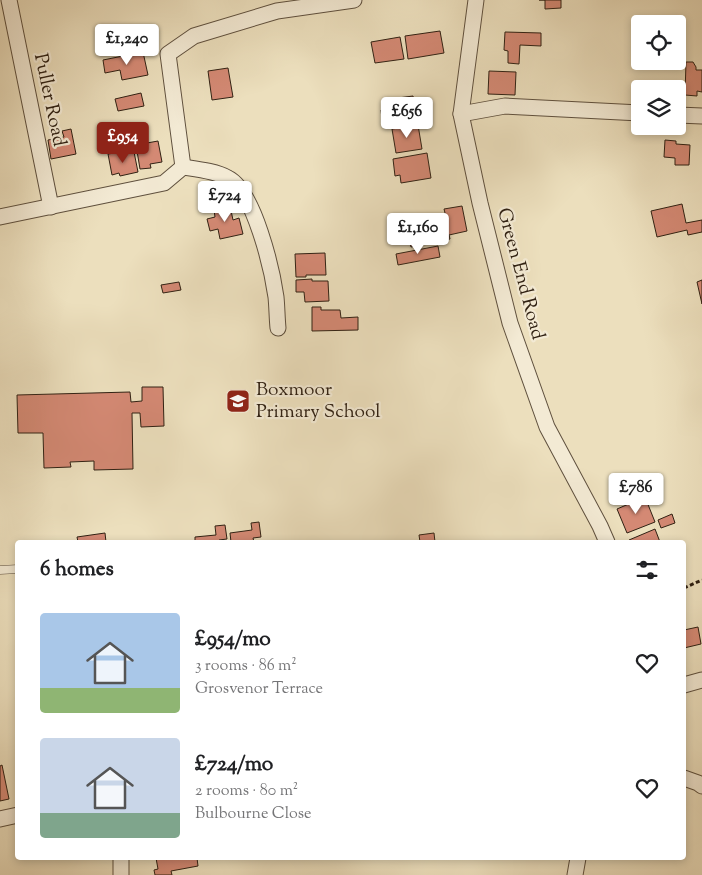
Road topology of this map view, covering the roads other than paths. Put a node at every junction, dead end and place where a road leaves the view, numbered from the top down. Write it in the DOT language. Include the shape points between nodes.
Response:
graph roads {
  1 [pos="9,0"];
  2 [pos="354,0"];
  3 [pos="476,0"];
  4 [pos="276,6"];
  5 [pos="631,113"];
  6 [pos="461,114"];
  7 [pos="686,115"];
  8 [pos="702,116"];
  9 [pos="182,167"];
  10 [pos="51,207"];
  11 [pos="0,218"];
  12 [pos="278,328"];
  13 [pos="605,540"];
  14 [pos="15,569"];
  15 [pos="0,570"];
  16 [pos="702,680"];
  17 [pos="686,684"];
  18 [pos="686,779"];
  19 [pos="702,786"];
  20 [pos="15,816"];
  21 [pos="0,819"];
  22 [pos="120,860"];
  23 [pos="578,860"];
  24 [pos="121,875"];
  25 [pos="576,875"];
  1 -- 10 [label="street, Puller Road"];
  2 -- 4 [label="street"];
  3 -- 6 [label="street, Green End Road"];
  4 -- 9 [label="street" via="194,36 168,54"];
  5 -- 6 [label="street" via="505,106"];
  6 -- 13 [label="street, Green End Road" via="510,324 547,427"];
  7 -- 8 [label="street"];
  9 -- 10 [label="street" via="164,183"];
  9 -- 12 [label="street" via="228,178 247,200 262,235 271,272"];
  10 -- 11 [label="street"];
  14 -- 15 [label="lane"];
  16 -- 17 [label="street"];
  18 -- 19 [label="street"];
  20 -- 21 [label="street"];
  22 -- 24 [label="street"];
  23 -- 25 [label="street"];
}
